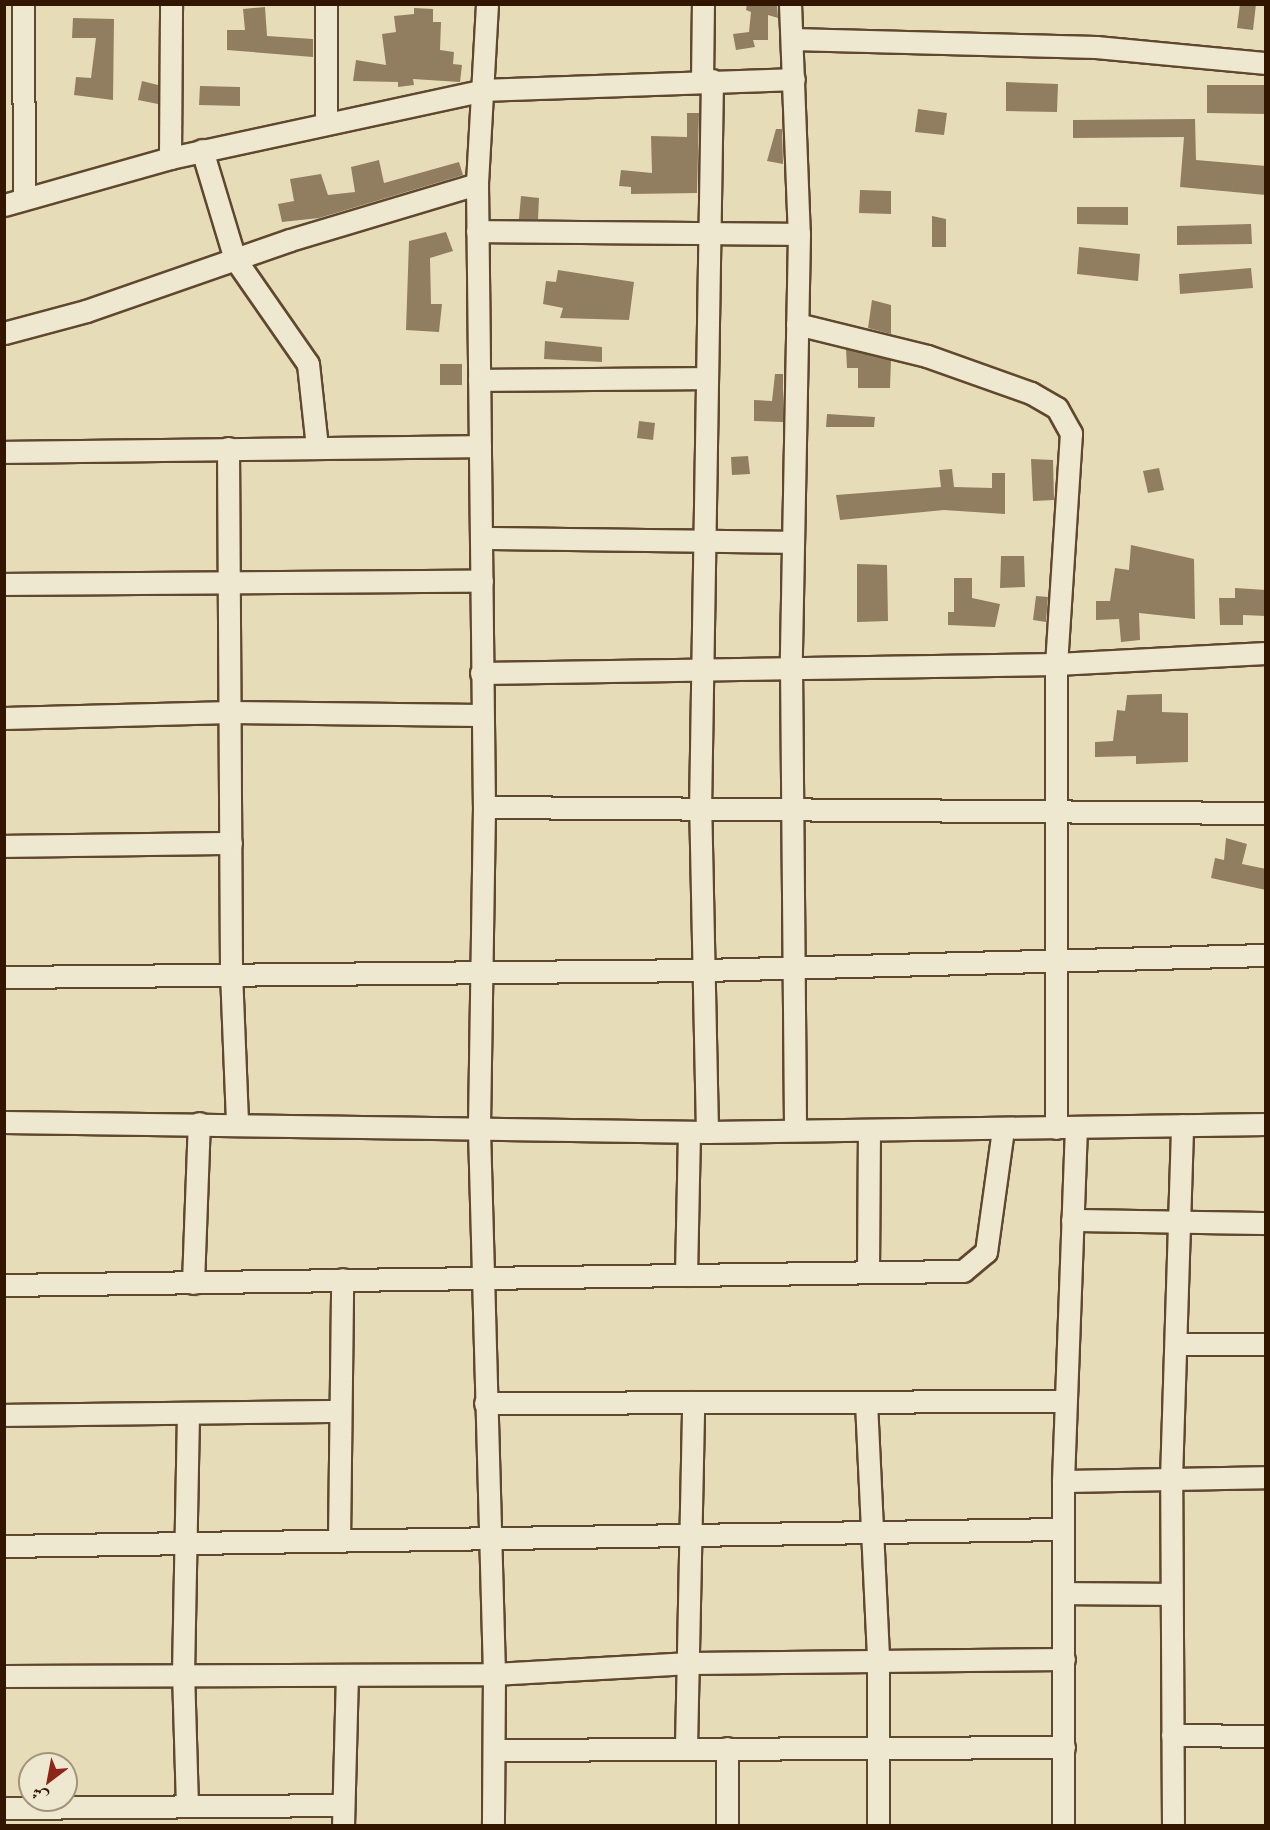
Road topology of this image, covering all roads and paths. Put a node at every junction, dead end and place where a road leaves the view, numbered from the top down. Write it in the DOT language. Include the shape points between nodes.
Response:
graph roads {
  1 [pos="23,4"];
  2 [pos="171,4"];
  3 [pos="326,4"];
  4 [pos="487,4"];
  5 [pos="703,4"];
  6 [pos="790,4"];
  7 [pos="792,39"];
  8 [pos="13,43"];
  9 [pos="1266,63"];
  10 [pos="794,79"];
  11 [pos="707,81"];
  12 [pos="484,90"];
  13 [pos="326,122"];
  14 [pos="202,150"];
  15 [pos="170,158"];
  16 [pos="477,184"];
  17 [pos="14,201"];
  18 [pos="477,231"];
  19 [pos="707,231"];
  20 [pos="799,234"];
  21 [pos="235,259"];
  22 [pos="797,324"];
  23 [pos="4,333"];
  24 [pos="706,378"];
  25 [pos="479,380"];
  26 [pos="480,446"];
  27 [pos="317,447"];
  28 [pos="228,448"];
  29 [pos="4,452"];
  30 [pos="481,538"];
  31 [pos="705,538"];
  32 [pos="793,542"];
  33 [pos="231,579"];
  34 [pos="482,581"];
  35 [pos="4,584"];
  36 [pos="1266,653"];
  37 [pos="1056,664"];
  38 [pos="791,665"];
  39 [pos="703,669"];
  40 [pos="481,673"];
  41 [pos="231,712"];
  42 [pos="480,715"];
  43 [pos="4,718"];
  44 [pos="484,807"];
  45 [pos="1059,809"];
  46 [pos="700,811"];
  47 [pos="795,813"];
  48 [pos="1266,813"];
  49 [pos="231,843"];
  50 [pos="4,846"];
  51 [pos="1266,955"];
  52 [pos="1056,960"];
  53 [pos="795,966"];
  54 [pos="483,970"];
  55 [pos="704,970"];
  56 [pos="231,972"];
  57 [pos="4,977"];
  58 [pos="4,1122"];
  59 [pos="237,1122"];
  60 [pos="199,1123"];
  61 [pos="1266,1124"];
  62 [pos="1182,1125"];
  63 [pos="1066,1128"];
  64 [pos="1003,1129"];
  65 [pos="479,1130"];
  66 [pos="795,1130"];
  67 [pos="869,1130"];
  68 [pos="698,1132"];
  69 [pos="1072,1220"];
  70 [pos="1180,1222"];
  71 [pos="1266,1223"];
  72 [pos="868,1271"];
  73 [pos="686,1275"];
  74 [pos="342,1280"];
  75 [pos="482,1280"];
  76 [pos="193,1283"];
  77 [pos="4,1285"];
  78 [pos="1176,1344"];
  79 [pos="1266,1344"];
  80 [pos="1065,1401"];
  81 [pos="693,1402"];
  82 [pos="866,1402"];
  83 [pos="485,1403"];
  84 [pos="339,1411"];
  85 [pos="4,1415"];
  86 [pos="188,1416"];
  87 [pos="1266,1477"];
  88 [pos="1171,1479"];
  89 [pos="1063,1481"];
  90 [pos="1062,1529"];
  91 [pos="871,1530"];
  92 [pos="691,1534"];
  93 [pos="488,1537"];
  94 [pos="339,1541"];
  95 [pos="4,1546"];
  96 [pos="188,1547"];
  97 [pos="1063,1593"];
  98 [pos="1171,1594"];
  99 [pos="1064,1659"];
  100 [pos="878,1660"];
  101 [pos="690,1663"];
  102 [pos="183,1674"];
  103 [pos="494,1674"];
  104 [pos="4,1676"];
  105 [pos="348,1676"];
  106 [pos="1172,1735"];
  107 [pos="1266,1736"];
  108 [pos="686,1747"];
  109 [pos="1064,1747"];
  110 [pos="727,1748"];
  111 [pos="879,1748"];
  112 [pos="494,1750"];
  113 [pos="187,1806"];
  114 [pos="4,1809"];
  115 [pos="343,1816"];
  116 [pos="56,1817"];
  117 [pos="493,1826"];
  118 [pos="727,1826"];
  119 [pos="878,1826"];
  120 [pos="1063,1826"];
  121 [pos="1173,1826"];
  1 -- 8 [label="street"];
  2 -- 15 [label="street"];
  3 -- 13 [label="street"];
  4 -- 12 [label="street"];
  5 -- 11 [label="street"];
  6 -- 7 [label="street"];
  7 -- 9 [label="street" via="1096,47"];
  7 -- 10 [label="street"];
  8 -- 17 [label="street"];
  10 -- 11 [label="street"];
  10 -- 20 [label="street"];
  11 -- 12 [label="street"];
  11 -- 19 [label="street"];
  12 -- 13 [label="street"];
  12 -- 16 [label="street"];
  13 -- 14 [label="street"];
  14 -- 15 [label="street"];
  14 -- 21 [label="street"];
  15 -- 17 [label="street"];
  16 -- 18 [label="street"];
  16 -- 21 [label="street"];
  18 -- 19 [label="street"];
  18 -- 25 [label="street"];
  19 -- 20 [label="street"];
  19 -- 24 [label="street"];
  20 -- 22 [label="street"];
  21 -- 23 [label="street" via="86,311"];
  21 -- 27 [label="street" via="308,364"];
  22 -- 32 [label="street"];
  22 -- 37 [label="street" via="927,356 1031,393 1057,408 1071,433"];
  24 -- 25 [label="street"];
  24 -- 31 [label="street"];
  25 -- 26 [label="street"];
  26 -- 27 [label="street"];
  26 -- 30 [label="street"];
  27 -- 28 [label="street"];
  28 -- 29 [label="street"];
  28 -- 33 [label="street"];
  30 -- 31 [label="street"];
  30 -- 34 [label="street"];
  31 -- 32 [label="street"];
  31 -- 39 [label="street"];
  32 -- 38 [label="street"];
  33 -- 34 [label="street"];
  33 -- 35 [label="street"];
  33 -- 41 [label="street"];
  34 -- 40 [label="street"];
  36 -- 37 [label="street"];
  37 -- 38 [label="street"];
  37 -- 45 [label="street"];
  38 -- 39 [label="street"];
  38 -- 47 [label="street"];
  39 -- 40 [label="street"];
  39 -- 46 [label="street"];
  40 -- 42 [label="street"];
  41 -- 42 [label="street"];
  41 -- 43 [label="street"];
  41 -- 49 [label="street"];
  42 -- 44 [label="street"];
  44 -- 46 [label="street"];
  44 -- 54 [label="street"];
  45 -- 47 [label="street"];
  45 -- 48 [label="street"];
  45 -- 52 [label="street"];
  46 -- 47 [label="street"];
  46 -- 55 [label="street"];
  47 -- 53 [label="street"];
  49 -- 50 [label="street"];
  49 -- 56 [label="street"];
  51 -- 52 [label="street"];
  52 -- 53 [label="street"];
  52 -- 63 [label="street"];
  53 -- 55 [label="street"];
  53 -- 66 [label="street"];
  54 -- 55 [label="street"];
  54 -- 56 [label="street"];
  54 -- 65 [label="street"];
  55 -- 68 [label="street"];
  56 -- 57 [label="street"];
  56 -- 59 [label="street"];
  58 -- 60 [label="street"];
  59 -- 60 [label="street"];
  59 -- 65 [label="street"];
  60 -- 76 [label="street"];
  61 -- 62 [label="street"];
  62 -- 63 [label="street"];
  62 -- 70 [label="street"];
  63 -- 64 [label="street"];
  63 -- 69 [label="street"];
  64 -- 67 [label="street"];
  64 -- 72 [label="street" via="986,1252 976,1264 963,1271"];
  65 -- 68 [label="street"];
  65 -- 75 [label="street"];
  66 -- 67 [label="street"];
  66 -- 68 [label="street"];
  67 -- 72 [label="street"];
  68 -- 73 [label="street"];
  69 -- 70 [label="street"];
  69 -- 80 [label="street"];
  70 -- 71 [label="street"];
  70 -- 78 [label="street"];
  72 -- 73 [label="street"];
  73 -- 75 [label="street"];
  74 -- 75 [label="street"];
  74 -- 76 [label="street"];
  74 -- 84 [label="street"];
  75 -- 83 [label="street"];
  76 -- 77 [label="street"];
  78 -- 79 [label="street"];
  78 -- 88 [label="street"];
  80 -- 82 [label="street"];
  80 -- 89 [label="street"];
  81 -- 82 [label="street"];
  81 -- 83 [label="street"];
  81 -- 92 [label="street"];
  82 -- 91 [label="street"];
  83 -- 93 [label="street"];
  84 -- 86 [label="street"];
  84 -- 94 [label="street"];
  85 -- 86 [label="street"];
  86 -- 96 [label="street"];
  87 -- 88 [label="street"];
  88 -- 89 [label="street"];
  88 -- 98 [label="street"];
  89 -- 90 [label="street"];
  90 -- 91 [label="street"];
  90 -- 97 [label="street"];
  91 -- 92 [label="street"];
  91 -- 100 [label="street"];
  92 -- 93 [label="street"];
  92 -- 101 [label="street"];
  93 -- 94 [label="street"];
  93 -- 103 [label="street"];
  94 -- 96 [label="street"];
  95 -- 96 [label="street"];
  96 -- 102 [label="street"];
  97 -- 98 [label="street"];
  97 -- 99 [label="street"];
  98 -- 106 [label="street"];
  99 -- 100 [label="street"];
  99 -- 109 [label="street"];
  100 -- 101 [label="street"];
  100 -- 111 [label="street"];
  101 -- 103 [label="street"];
  101 -- 108 [label="street"];
  102 -- 104 [label="street"];
  102 -- 105 [label="street"];
  102 -- 113 [label="street"];
  103 -- 105 [label="street"];
  103 -- 112 [label="street"];
  105 -- 115 [label="street"];
  106 -- 107 [label="street"];
  106 -- 121 [label="street"];
  108 -- 110 [label="street"];
  108 -- 112 [label="street"];
  109 -- 111 [label="street"];
  109 -- 120 [label="street"];
  110 -- 111 [label="street"];
  110 -- 118 [label="street"];
  111 -- 119 [label="street"];
  112 -- 117 [label="street"];
  113 -- 115 [label="street"];
  113 -- 116 [label="street"];
  114 -- 116 [label="street"];
}
